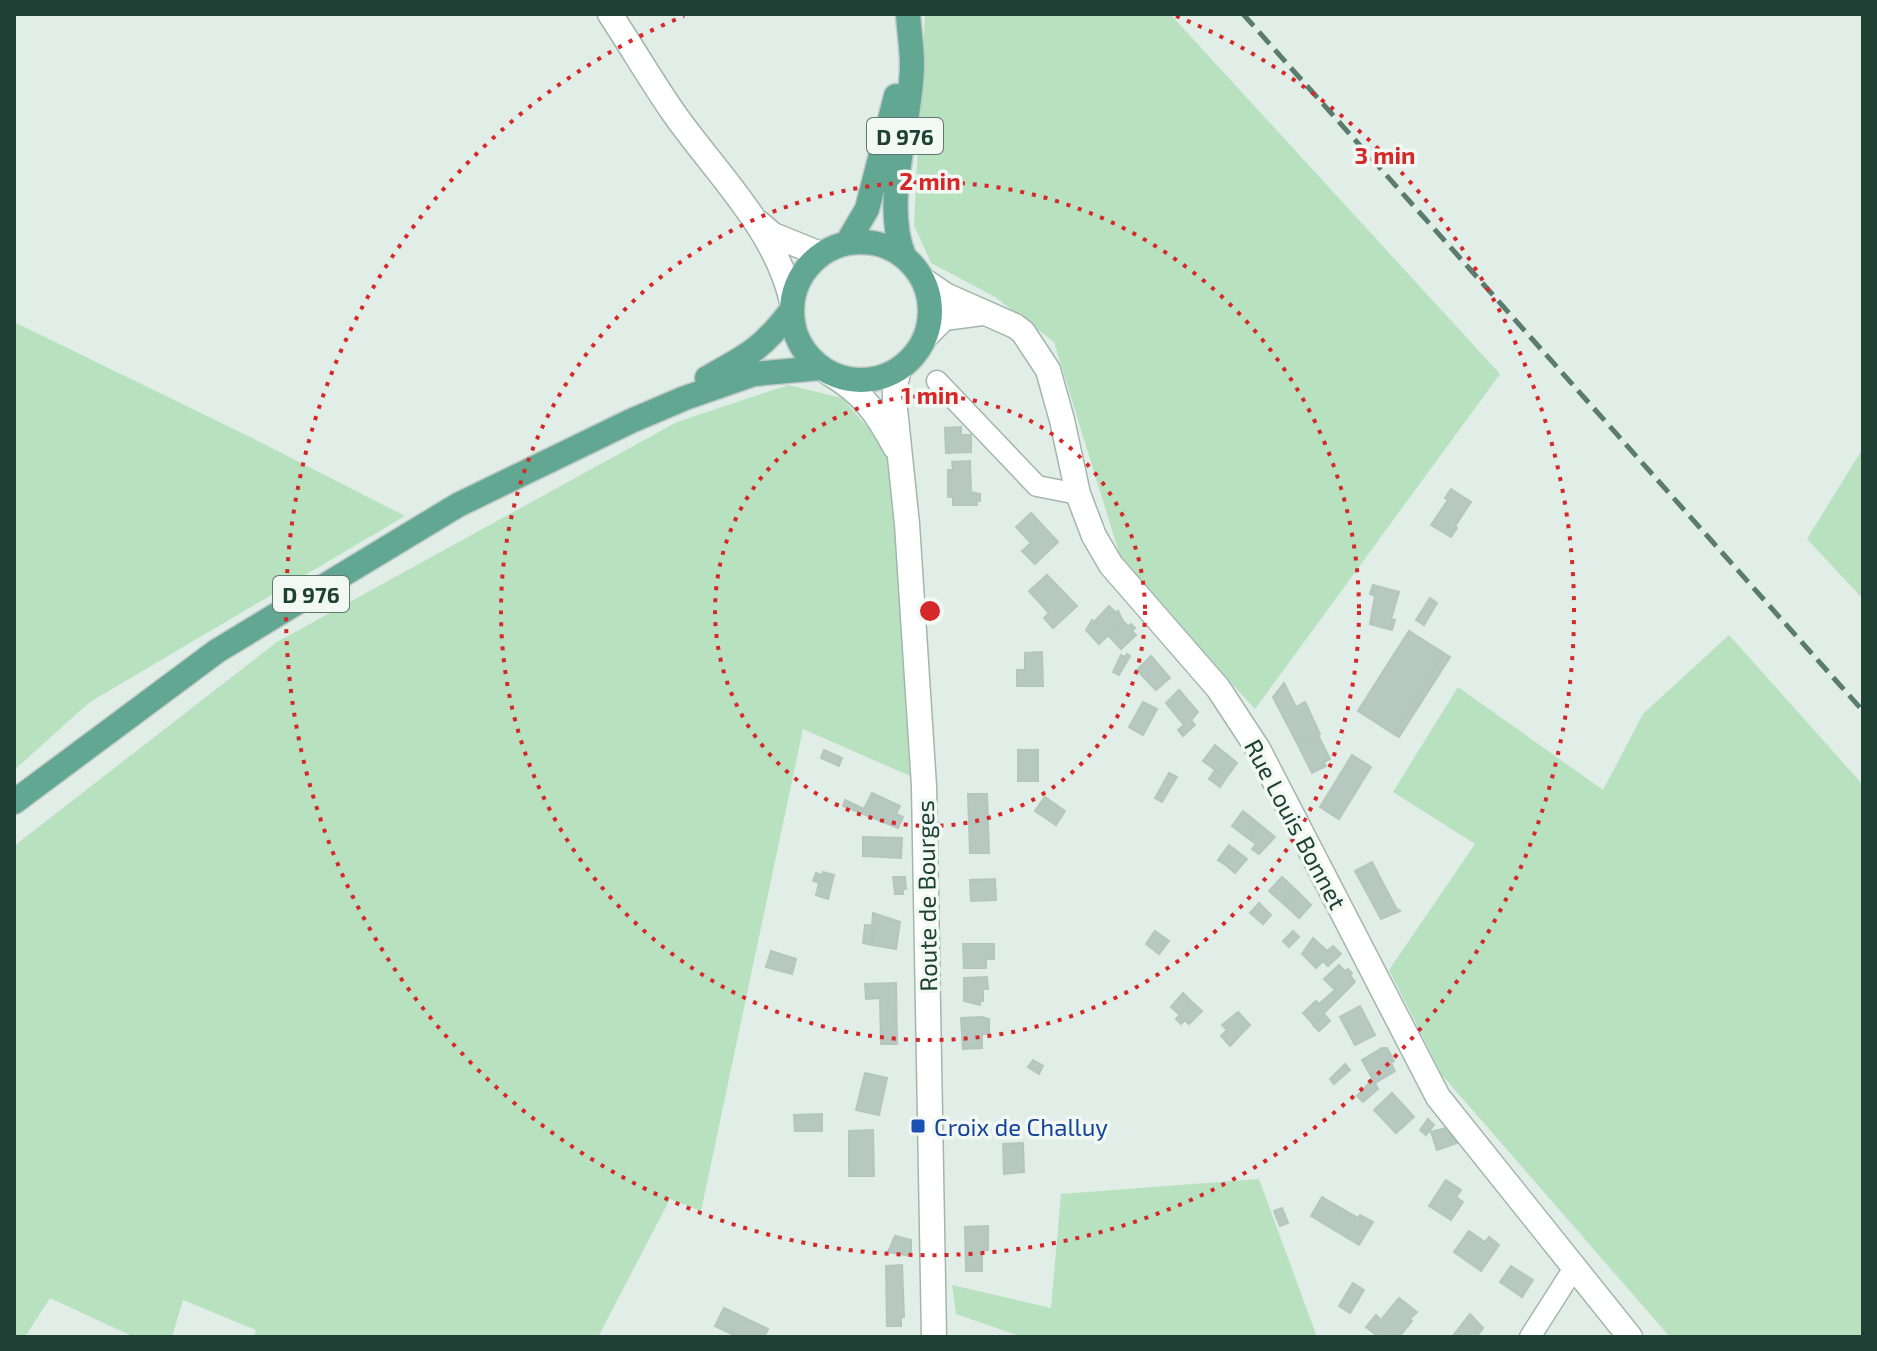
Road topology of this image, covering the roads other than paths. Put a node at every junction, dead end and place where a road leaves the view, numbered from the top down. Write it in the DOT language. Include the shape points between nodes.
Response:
graph roads {
  1 [pos="610,14"];
  2 [pos="907,14"];
  3 [pos="751,216"];
  4 [pos="847,243"];
  5 [pos="820,254"];
  6 [pos="904,256"];
  7 [pos="923,280"];
  8 [pos="791,306"];
  9 [pos="984,313"];
  10 [pos="925,337"];
  11 [pos="899,369"];
  12 [pos="825,370"];
  13 [pos="937,381"];
  14 [pos="631,421"];
  15 [pos="899,456"];
  16 [pos="1078,494"];
  17 [pos="14,802"];
  18 [pos="1574,1268"];
  19 [pos="934,1337"];
  20 [pos="1530,1337"];
  21 [pos="1630,1337"];
  1 -- 3 [label="street" via="672,111"];
  2 -- 4 [label="main road, D 976" via="902,70 877,176 867,209"];
  2 -- 6 [label="main road, D 976" via="912,64 896,199 896,236"];
  3 -- 5 [label="street" via="773,235"];
  3 -- 8 [label="street" via="786,278"];
  4 -- 5 [label="main road"];
  4 -- 6 [label="main road" via="876,243"];
  5 -- 8 [label="main road" via="798,280"];
  6 -- 7 [label="main road"];
  7 -- 9 [label="street, Rue Louis Bonnet"];
  7 -- 10 [label="main road" via="930,311"];
  8 -- 12 [label="main road" via="802,348"];
  8 -- 14 [label="main road, D 976" via="773,335 753,353"];
  9 -- 10 [label="street" via="944,318"];
  9 -- 16 [label="street, Rue Louis Bonnet" via="1023,332 1048,370"];
  10 -- 11 [label="main road"];
  11 -- 12 [label="main road" via="874,379 850,380"];
  11 -- 15 [label="street, Route de Bourges"];
  12 -- 14 [label="main road, D 976" via="754,374"];
  12 -- 15 [label="street, Route de Bourges" via="868,402"];
  13 -- 16 [label="street" via="1037,486"];
  14 -- 17 [label="main road, D 976" via="458,505 217,651"];
  15 -- 19 [label="street, Route de Bourges" via="924,786"];
  16 -- 18 [label="street, Rue Louis Bonnet" via="1111,565 1218,688 1258,749 1438,1097"];
  18 -- 20 [label="street"];
  18 -- 21 [label="street, Rue Louis Bonnet"];
}
